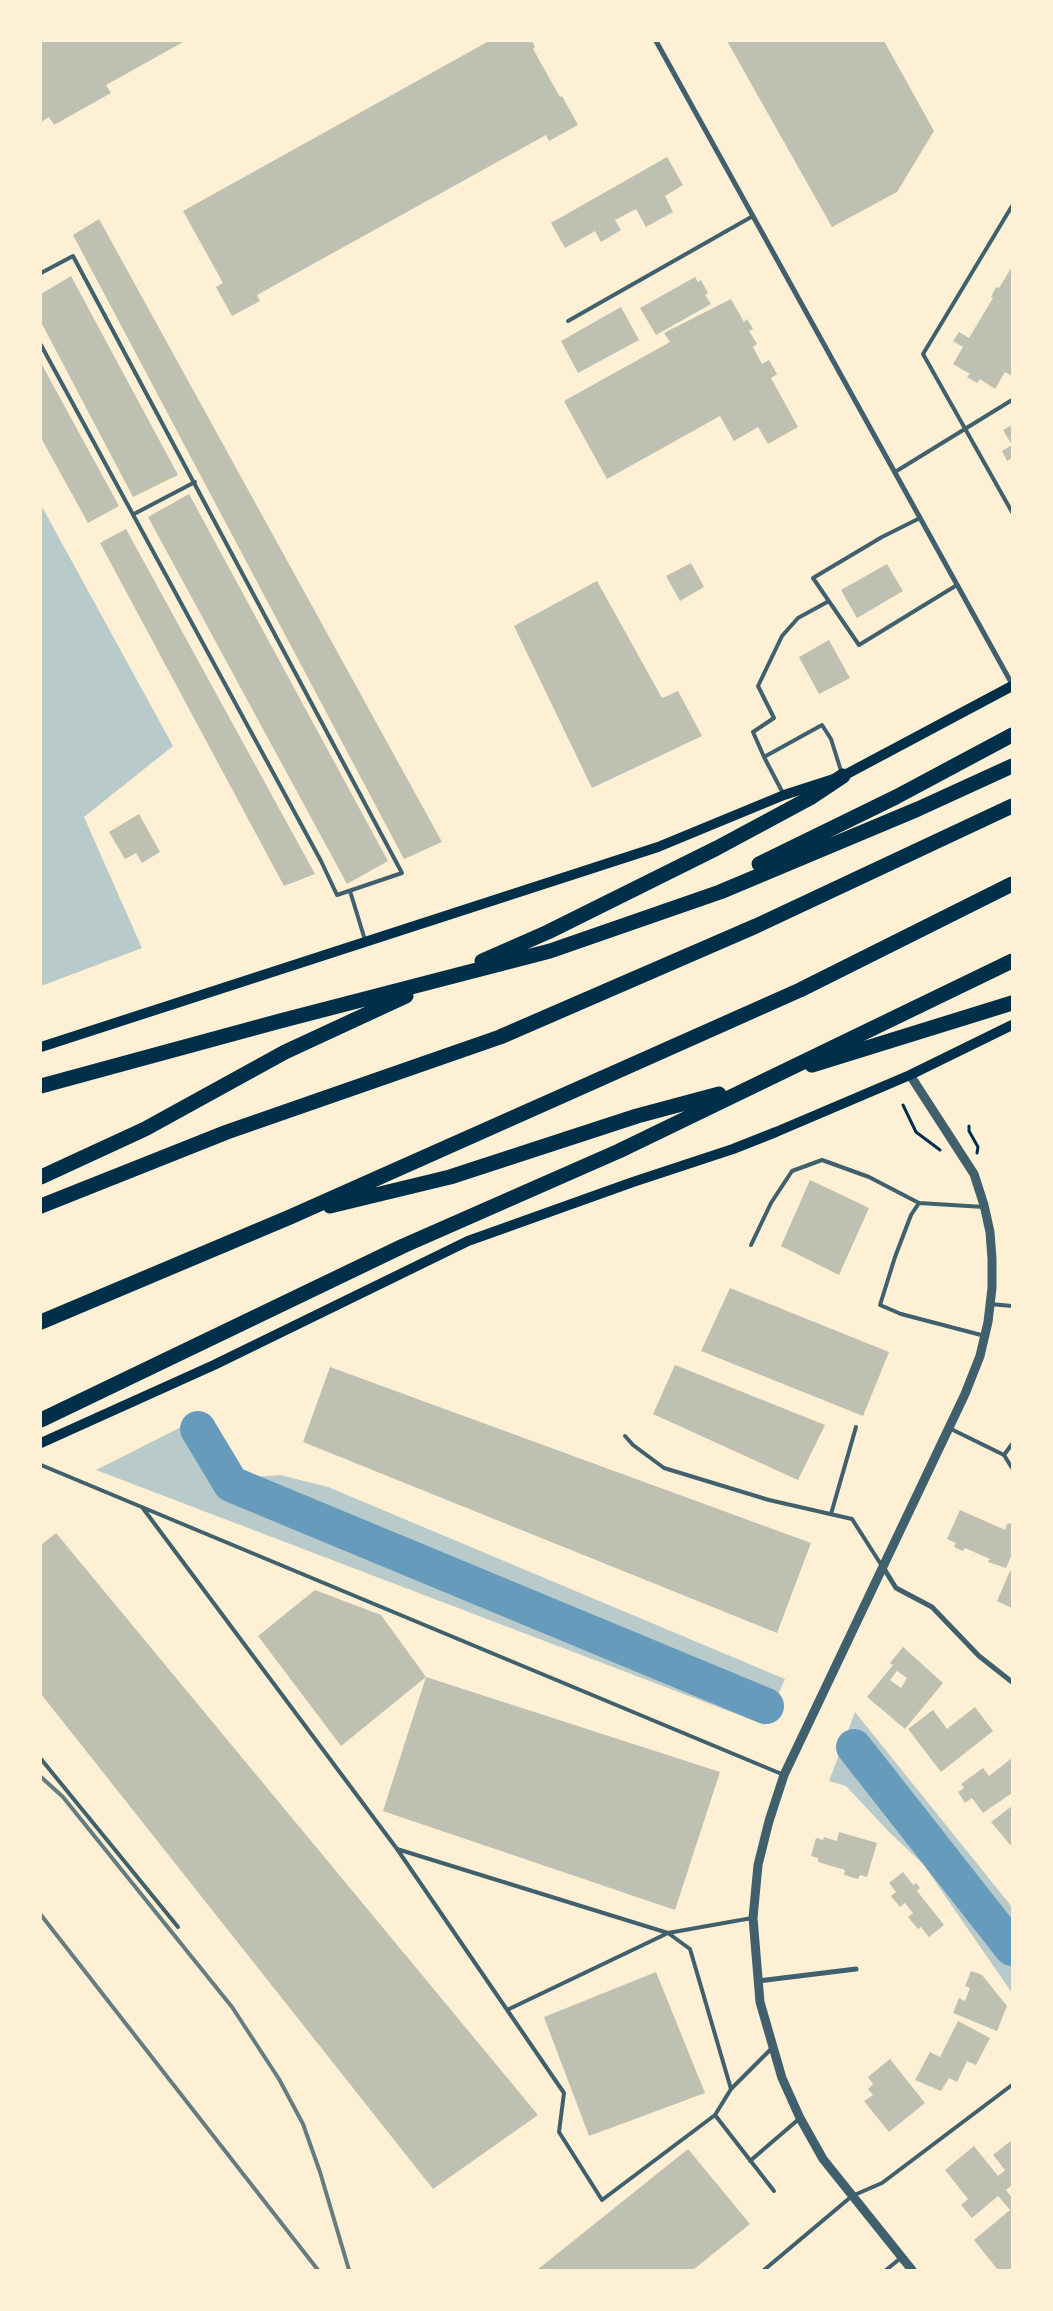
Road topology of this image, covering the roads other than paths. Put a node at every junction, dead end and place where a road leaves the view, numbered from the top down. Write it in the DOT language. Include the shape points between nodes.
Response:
graph roads {
  1 [pos="656,41"];
  2 [pos="1012,206"];
  3 [pos="753,216"];
  4 [pos="41,273"];
  5 [pos="568,321"];
  6 [pos="41,345"];
  7 [pos="1012,400"];
  8 [pos="965,427"];
  9 [pos="895,472"];
  10 [pos="195,482"];
  11 [pos="1012,512"];
  12 [pos="134,514"];
  13 [pos="920,518"];
  14 [pos="957,585"];
  15 [pos="828,601"];
  16 [pos="1012,685"];
  17 [pos="1012,735"];
  18 [pos="764,757"];
  19 [pos="1012,766"];
  20 [pos="843,776"];
  21 [pos="784,795"];
  22 [pos="1012,806"];
  23 [pos="1012,884"];
  24 [pos="350,891"];
  25 [pos="659,914"];
  26 [pos="366,942"];
  27 [pos="1012,961"];
  28 [pos="1012,1003"];
  29 [pos="1012,1025"];
  30 [pos="41,1047"];
  31 [pos="910,1075"];
  32 [pos="41,1086"];
  33 [pos="41,1177"];
  34 [pos="919,1203"];
  35 [pos="41,1206"];
  36 [pos="985,1207"];
  37 [pos="290,1216"];
  38 [pos="751,1245"];
  39 [pos="990,1304"];
  40 [pos="1012,1306"];
  41 [pos="41,1322"];
  42 [pos="985,1336"];
  43 [pos="41,1420"];
  44 [pos="856,1427"];
  45 [pos="949,1428"];
  46 [pos="625,1436"];
  47 [pos="41,1443"];
  48 [pos="1012,1444"];
  49 [pos="1004,1455"];
  50 [pos="41,1465"];
  51 [pos="1012,1468"];
  52 [pos="141,1505"];
  53 [pos="831,1514"];
  54 [pos="883,1567"];
  55 [pos="1012,1682"];
  56 [pos="41,1760"];
  57 [pos="784,1775"];
  58 [pos="397,1849"];
  59 [pos="754,1918"];
  60 [pos="178,1926"];
  61 [pos="668,1933"];
  62 [pos="856,1970"];
  63 [pos="757,1981"];
  64 [pos="507,2010"];
  65 [pos="772,2048"];
  66 [pos="1012,2085"];
  67 [pos="731,2089"];
  68 [pos="715,2114"];
  69 [pos="800,2118"];
  70 [pos="750,2161"];
  71 [pos="774,2191"];
  72 [pos="852,2196"];
  73 [pos="902,2257"];
  74 [pos="764,2270"];
  75 [pos="886,2270"];
  76 [pos="912,2270"];
  1 -- 3 [label="street"];
  2 -- 8 [label="lane" via="923,354"];
  3 -- 5 [label="lane"];
  3 -- 9 [label="street"];
  4 -- 10 [label="lane" via="73,256"];
  6 -- 12 [label="lane"];
  7 -- 8 [label="lane"];
  8 -- 9 [label="lane"];
  8 -- 11 [label="lane"];
  9 -- 13 [label="street"];
  10 -- 12 [label="lane"];
  10 -- 24 [label="lane" via="402,873"];
  12 -- 24 [label="lane" via="322,861 337,895"];
  13 -- 14 [label="street"];
  13 -- 15 [label="lane" via="813,578"];
  14 -- 15 [label="lane" via="859,645"];
  14 -- 16 [label="street"];
  15 -- 18 [label="lane" via="798,618 782,636 758,686 774,718 752,732"];
  16 -- 20 [label="main road"];
  17 -- 25 [label="highway" via="896,797"];
  18 -- 20 [label="lane" via="822,725 831,739"];
  18 -- 21 [label="lane"];
  19 -- 25 [label="highway" via="720,892"];
  20 -- 21 [label="main road"];
  20 -- 33 [label="highway" via="810,798 708,853 548,932 285,1052 145,1129"];
  21 -- 26 [label="main road" via="658,847"];
  22 -- 35 [label="highway" via="733,936 500,1037 228,1132"];
  23 -- 37 [label="highway" via="800,990"];
  24 -- 26 [label="lane"];
  25 -- 32 [label="highway" via="550,951"];
  26 -- 30 [label="main road"];
  27 -- 43 [label="highway" via="619,1151 403,1246"];
  28 -- 37 [label="highway" via="699,1100 637,1116 450,1177"];
  29 -- 31 [label="main road"];
  31 -- 36 [label="street" via="974,1174"];
  31 -- 47 [label="main road" via="733,1149 468,1241 214,1364"];
  34 -- 36 [label="lane"];
  34 -- 38 [label="lane" via="869,1177 822,1160 792,1171"];
  34 -- 42 [label="lane" via="911,1215 880,1305 901,1314"];
  36 -- 39 [label="street" via="992,1259"];
  37 -- 41 [label="highway"];
  39 -- 40 [label="lane"];
  39 -- 42 [label="street"];
  42 -- 45 [label="street" via="966,1394"];
  44 -- 53 [label="lane"];
  45 -- 49 [label="lane"];
  45 -- 54 [label="street"];
  46 -- 53 [label="lane" via="664,1468 769,1500"];
  48 -- 49 [label="lane"];
  49 -- 51 [label="lane"];
  50 -- 52 [label="lane"];
  52 -- 57 [label="lane"];
  52 -- 58 [label="lane"];
  53 -- 54 [label="lane" via="852,1519"];
  54 -- 55 [label="street" via="896,1588 932,1607 978,1656"];
  54 -- 57 [label="street"];
  56 -- 60 [label="lane"];
  57 -- 59 [label="street" via="768,1821 758,1865"];
  58 -- 61 [label="lane"];
  58 -- 64 [label="lane"];
  59 -- 61 [label="lane"];
  59 -- 63 [label="street"];
  61 -- 64 [label="lane"];
  61 -- 67 [label="lane" via="690,1949"];
  62 -- 63 [label="street"];
  63 -- 65 [label="street"];
  64 -- 68 [label="lane" via="564,2093 559,2132 602,2200"];
  65 -- 67 [label="lane"];
  65 -- 69 [label="street"];
  66 -- 72 [label="lane" via="882,2183"];
  67 -- 68 [label="lane"];
  68 -- 70 [label="lane"];
  69 -- 70 [label="lane"];
  69 -- 72 [label="street" via="823,2160"];
  70 -- 71 [label="lane"];
  72 -- 73 [label="street"];
  72 -- 74 [label="lane"];
  73 -- 75 [label="lane"];
  73 -- 76 [label="street"];
}
